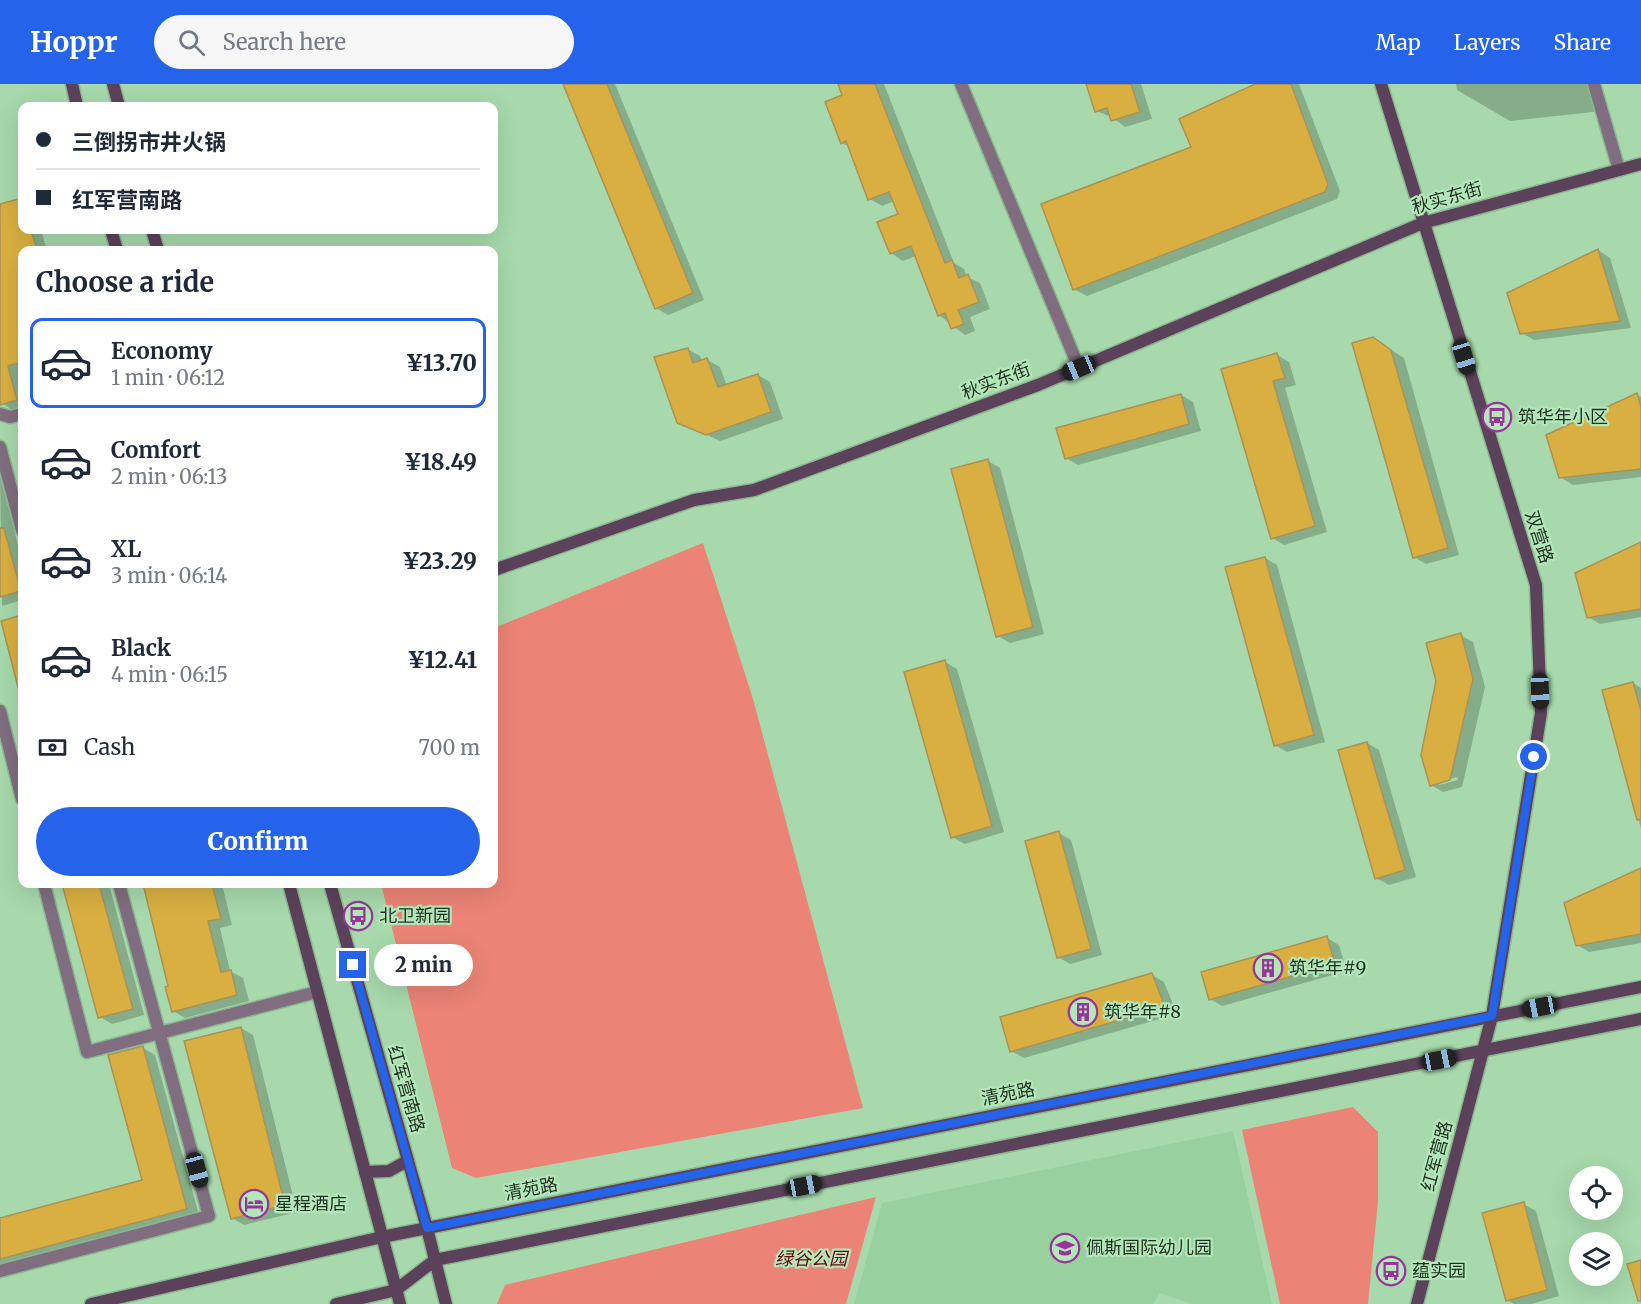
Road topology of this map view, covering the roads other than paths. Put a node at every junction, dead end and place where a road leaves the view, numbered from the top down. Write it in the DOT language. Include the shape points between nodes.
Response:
graph roads {
  1 [pos="72,84"];
  2 [pos="113,84"];
  3 [pos="961,84"];
  4 [pos="1381,84"];
  5 [pos="1594,84"];
  6 [pos="76,102"];
  7 [pos="118,102"];
  8 [pos="1641,164"];
  9 [pos="1619,170"];
  10 [pos="1423,223"];
  11 [pos="1079,368"];
  12 [pos="0,414"];
  13 [pos="18,415"];
  14 [pos="0,447"];
  15 [pos="18,515"];
  16 [pos="498,569"];
  17 [pos="0,711"];
  18 [pos="18,783"];
  19 [pos="45,888"];
  20 [pos="120,888"];
  21 [pos="290,888"];
  22 [pos="331,888"];
  23 [pos="1641,987"];
  24 [pos="317,992"];
  25 [pos="1492,1016"];
  26 [pos="1641,1019"];
  27 [pos="159,1033"];
  28 [pos="1483,1051"];
  29 [pos="407,1161"];
  30 [pos="365,1172"];
  31 [pos="427,1228"];
  32 [pos="382,1237"];
  33 [pos="435,1260"];
  34 [pos="0,1271"];
  35 [pos="396,1290"];
  36 [pos="91,1304"];
  37 [pos="336,1304"];
  38 [pos="400,1304"];
  39 [pos="446,1304"];
  40 [pos="1417,1304"];
  1 -- 6 [label="main road"];
  2 -- 7 [label="main road"];
  3 -- 11 [label="street"];
  4 -- 10 [label="main road, 双营路"];
  5 -- 9 [label="street"];
  8 -- 9 [label="main road, 秋实东街"];
  9 -- 10 [label="main road, 秋实东街"];
  10 -- 11 [label="main road, 秋实东街"];
  10 -- 25 [label="main road, 双营路" via="1536,585 1541,713"];
  11 -- 16 [label="main road, 秋实东街" via="754,490 694,500"];
  12 -- 13 [label="street"];
  14 -- 15 [label="street"];
  17 -- 18 [label="street"];
  19 -- 27 [label="street" via="87,1052"];
  20 -- 27 [label="street"];
  21 -- 24 [label="main road"];
  22 -- 29 [label="main road, 红军营南路"];
  23 -- 25 [label="main road, 清苑路"];
  24 -- 27 [label="street"];
  24 -- 30 [label="main road"];
  25 -- 28 [label="main road, 红军营路"];
  25 -- 31 [label="main road, 清苑路"];
  26 -- 28 [label="main road"];
  27 -- 34 [label="street" via="209,1216"];
  28 -- 33 [label="main road"];
  28 -- 40 [label="main road, 红军营路"];
  29 -- 30 [label="main road" via="389,1171"];
  29 -- 31 [label="main road, 红军营南路"];
  30 -- 32 [label="main road"];
  31 -- 32 [label="main road, 清苑路"];
  31 -- 33 [label="main road, 红军营南路"];
  32 -- 35 [label="main road"];
  32 -- 36 [label="main road, 清苑路"];
  33 -- 35 [label="main road"];
  33 -- 39 [label="main road, 红军营南路"];
  35 -- 37 [label="main road"];
  35 -- 38 [label="main road"];
}
